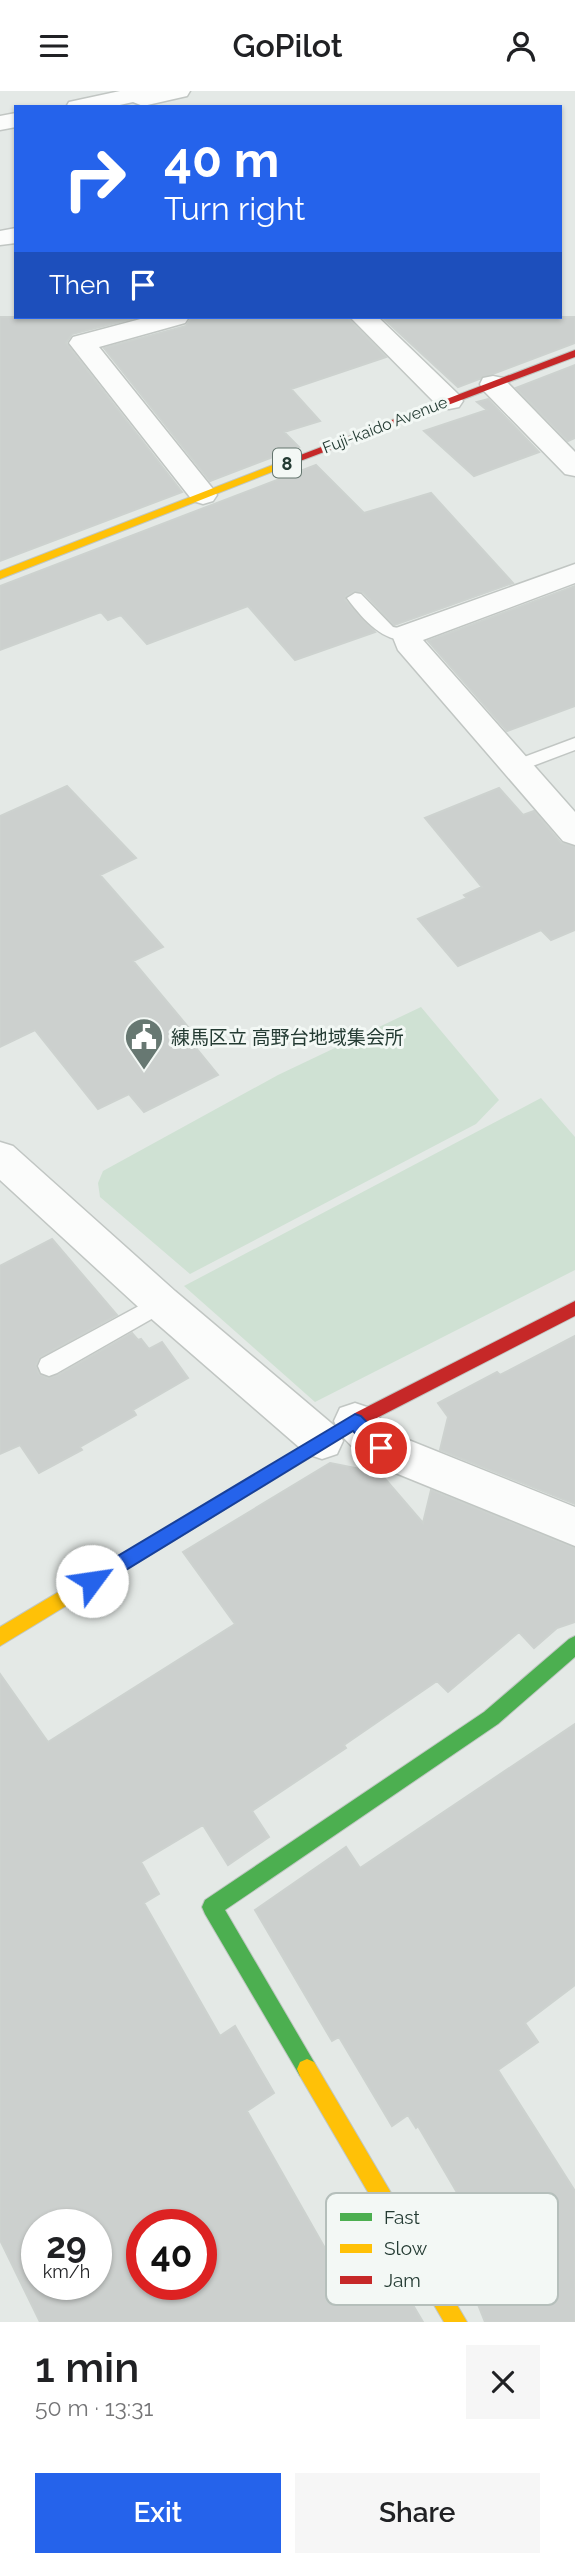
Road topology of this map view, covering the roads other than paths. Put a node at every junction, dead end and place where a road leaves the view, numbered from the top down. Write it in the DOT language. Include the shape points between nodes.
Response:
graph roads {
  1 [pos="178,91"];
  2 [pos="142,98"];
  3 [pos="91,105"];
  4 [pos="169,319"];
  5 [pos="365,319"];
  6 [pos="575,353"];
  7 [pos="493,384"];
  8 [pos="449,401"];
  9 [pos="575,468"];
  10 [pos="203,495"];
  11 [pos="1,573"];
  12 [pos="575,573"];
  13 [pos="355,598"];
  14 [pos="407,635"];
  15 [pos="575,744"];
  16 [pos="514,767"];
  17 [pos="575,833"];
  18 [pos="0,1157"];
  19 [pos="161,1303"];
  20 [pos="575,1308"];
  21 [pos="49,1366"];
  22 [pos="339,1431"];
  23 [pos="575,1527"];
  24 [pos="0,1637"];
  25 [pos="575,1645"];
  26 [pos="380,2193"];
  27 [pos="446,2305"];
  28 [pos="456,2322"];
  1 -- 2 [label="street"];
  2 -- 3 [label="street"];
  4 -- 10 [label="street" via="82,343"];
  5 -- 8 [label="street"];
  6 -- 7 [label="street, Fuji-kaido Avenue / 8"];
  7 -- 8 [label="street, Fuji-kaido Avenue / 8"];
  7 -- 9 [label="street"];
  8 -- 10 [label="street, Fuji-kaido Avenue / 8"];
  10 -- 11 [label="street, Fuji-kaido Avenue / 8"];
  12 -- 14 [label="street"];
  13 -- 14 [label="lane" via="388,632"];
  14 -- 16 [label="street"];
  15 -- 16 [label="lane"];
  16 -- 17 [label="street"];
  18 -- 19 [label="street"];
  19 -- 21 [label="lane"];
  19 -- 22 [label="street"];
  20 -- 22 [label="street"];
  22 -- 23 [label="street"];
  22 -- 24 [label="street"];
  25 -- 26 [label="street" via="491,1718 212,1907"];
  27 -- 28 [label="street"];
}
